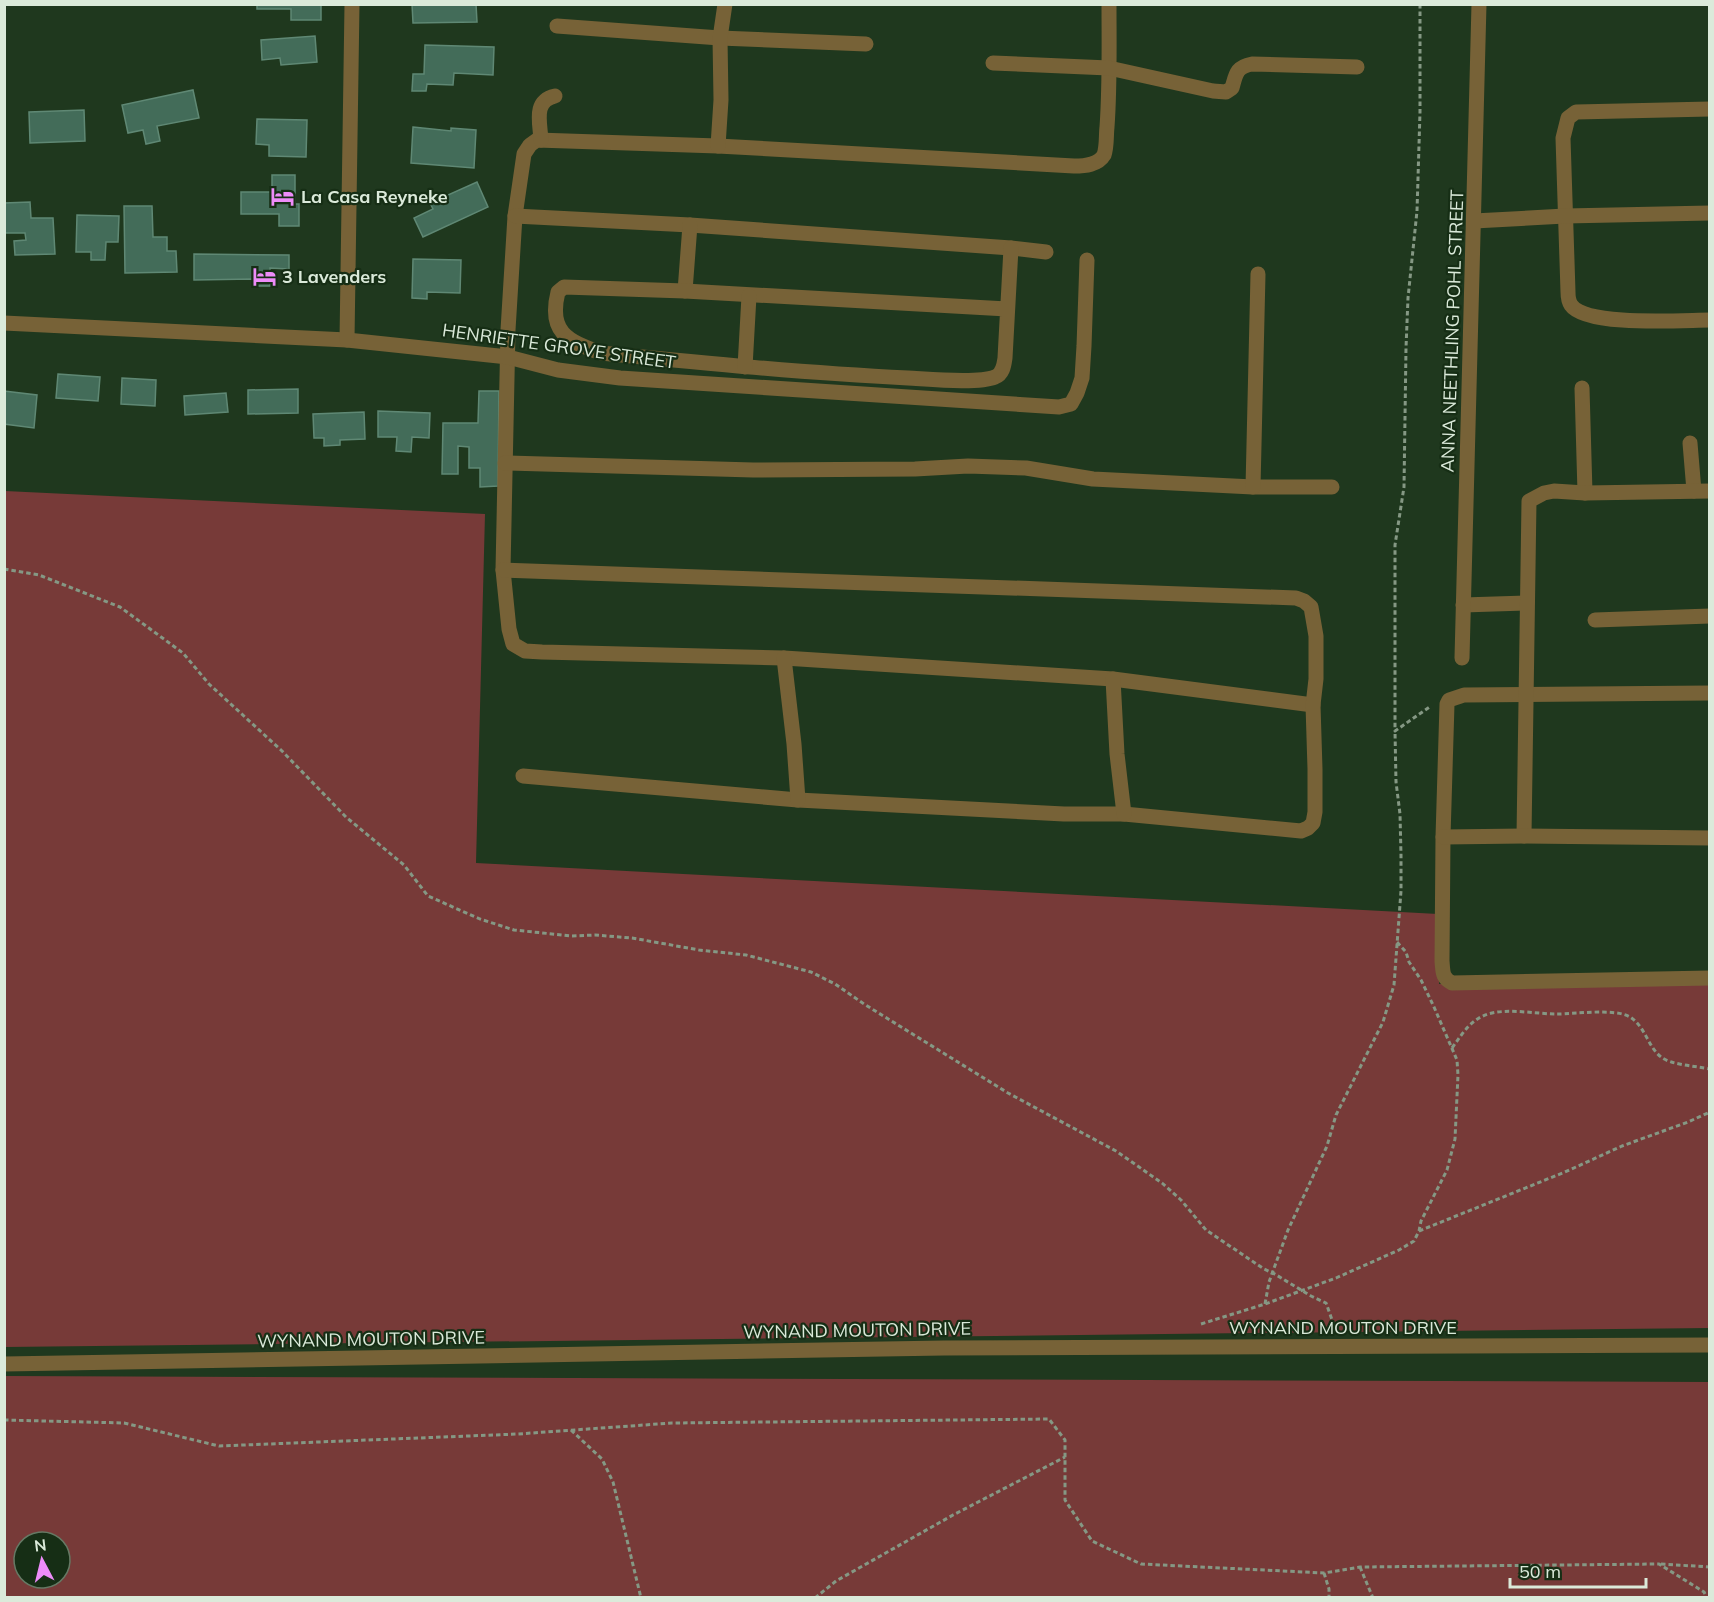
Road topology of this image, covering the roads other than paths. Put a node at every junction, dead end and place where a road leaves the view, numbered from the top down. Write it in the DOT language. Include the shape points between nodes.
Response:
graph roads {
  1 [pos="352,4"];
  2 [pos="725,4"];
  3 [pos="1109,4"];
  4 [pos="1479,4"];
  5 [pos="557,26"];
  6 [pos="720,38"];
  7 [pos="866,44"];
  8 [pos="993,63"];
  9 [pos="1357,67"];
  10 [pos="1109,68"];
  11 [pos="555,96"];
  12 [pos="1710,109"];
  13 [pos="541,140"];
  14 [pos="718,146"];
  15 [pos="1710,213"];
  16 [pos="515,216"];
  17 [pos="1565,216"];
  18 [pos="1474,221"];
  19 [pos="690,225"];
  20 [pos="1011,248"];
  21 [pos="1046,252"];
  22 [pos="1087,260"];
  23 [pos="1258,274"];
  24 [pos="685,291"];
  25 [pos="749,296"];
  26 [pos="1007,309"];
  27 [pos="1710,320"];
  28 [pos="4,323"];
  29 [pos="347,340"];
  30 [pos="508,357"];
  31 [pos="745,367"];
  32 [pos="1582,388"];
  33 [pos="1690,443"];
  34 [pos="505,464"];
  35 [pos="1253,487"];
  36 [pos="1332,488"];
  37 [pos="1702,491"];
  38 [pos="1585,493"];
  39 [pos="503,570"];
  40 [pos="1527,603"];
  41 [pos="1463,605"];
  42 [pos="1710,616"];
  43 [pos="1595,620"];
  44 [pos="784,658"];
  45 [pos="1462,658"];
  46 [pos="1113,679"];
  47 [pos="1710,693"];
  48 [pos="1527,695"];
  49 [pos="1313,705"];
  50 [pos="523,776"];
  51 [pos="798,800"];
  52 [pos="1124,814"];
  53 [pos="1524,836"];
  54 [pos="1443,837"];
  55 [pos="1710,838"];
  56 [pos="1710,978"];
  57 [pos="1710,1345"];
  58 [pos="4,1364"];
  1 -- 29 [label="street"];
  2 -- 6 [label="street"];
  3 -- 10 [label="street"];
  4 -- 18 [label="street, ANNA NEETHLING POHL STREET"];
  5 -- 6 [label="street"];
  6 -- 7 [label="street"];
  6 -- 14 [label="street"];
  8 -- 10 [label="street"];
  9 -- 10 [label="street" via="1245,65 1226,92"];
  10 -- 14 [label="street" via="1104,154 1089,165"];
  11 -- 13 [label="street" via="541,104"];
  12 -- 17 [label="street" via="1570,114 1563,138"];
  13 -- 14 [label="street"];
  13 -- 16 [label="street" via="533,141 524,154"];
  15 -- 17 [label="street"];
  16 -- 19 [label="street"];
  16 -- 30 [label="street"];
  17 -- 18 [label="street"];
  17 -- 27 [label="street" via="1568,292 1571,305 1579,312 1616,320"];
  18 -- 41 [label="street, ANNA NEETHLING POHL STREET"];
  19 -- 20 [label="street"];
  19 -- 24 [label="street"];
  20 -- 21 [label="street"];
  20 -- 26 [label="street"];
  22 -- 30 [label="street, HENRIETTE GROVE STREET" via="1082,378 1071,404 1059,407 620,378 558,370"];
  23 -- 35 [label="street"];
  24 -- 25 [label="street"];
  24 -- 31 [label="street" via="564,287 558,292 554,312 570,341 601,353"];
  25 -- 26 [label="street"];
  25 -- 31 [label="street"];
  26 -- 31 [label="street" via="1005,358 1000,375 994,378 942,380"];
  28 -- 29 [label="street, HENRIETTE GROVE STREET"];
  29 -- 30 [label="street, HENRIETTE GROVE STREET"];
  30 -- 34 [label="street"];
  32 -- 38 [label="street"];
  33 -- 37 [label="street"];
  34 -- 35 [label="street" via="753,470 915,470 968,466 1026,468 1093,479"];
  34 -- 39 [label="street"];
  35 -- 36 [label="street"];
  37 -- 38 [label="street"];
  38 -- 40 [label="street" via="1554,491 1529,501"];
  39 -- 44 [label="street" via="513,644 525,651"];
  39 -- 49 [label="street" via="1296,598 1311,607 1314,618"];
  40 -- 41 [label="street"];
  40 -- 48 [label="street"];
  41 -- 45 [label="street, ANNA NEETHLING POHL STREET"];
  42 -- 43 [label="street"];
  44 -- 46 [label="street"];
  44 -- 51 [label="street"];
  46 -- 49 [label="street"];
  46 -- 52 [label="street"];
  47 -- 48 [label="street"];
  48 -- 53 [label="street"];
  48 -- 54 [label="street" via="1464,695 1447,704"];
  49 -- 52 [label="street" via="1315,812 1308,828 1301,831"];
  50 -- 51 [label="street"];
  51 -- 52 [label="street"];
  53 -- 54 [label="street"];
  53 -- 55 [label="street"];
  54 -- 56 [label="street" via="1442,961 1446,980 1461,983"];
  57 -- 58 [label="street, WYNAND MOUTON DRIVE" via="944,1348"];
}
